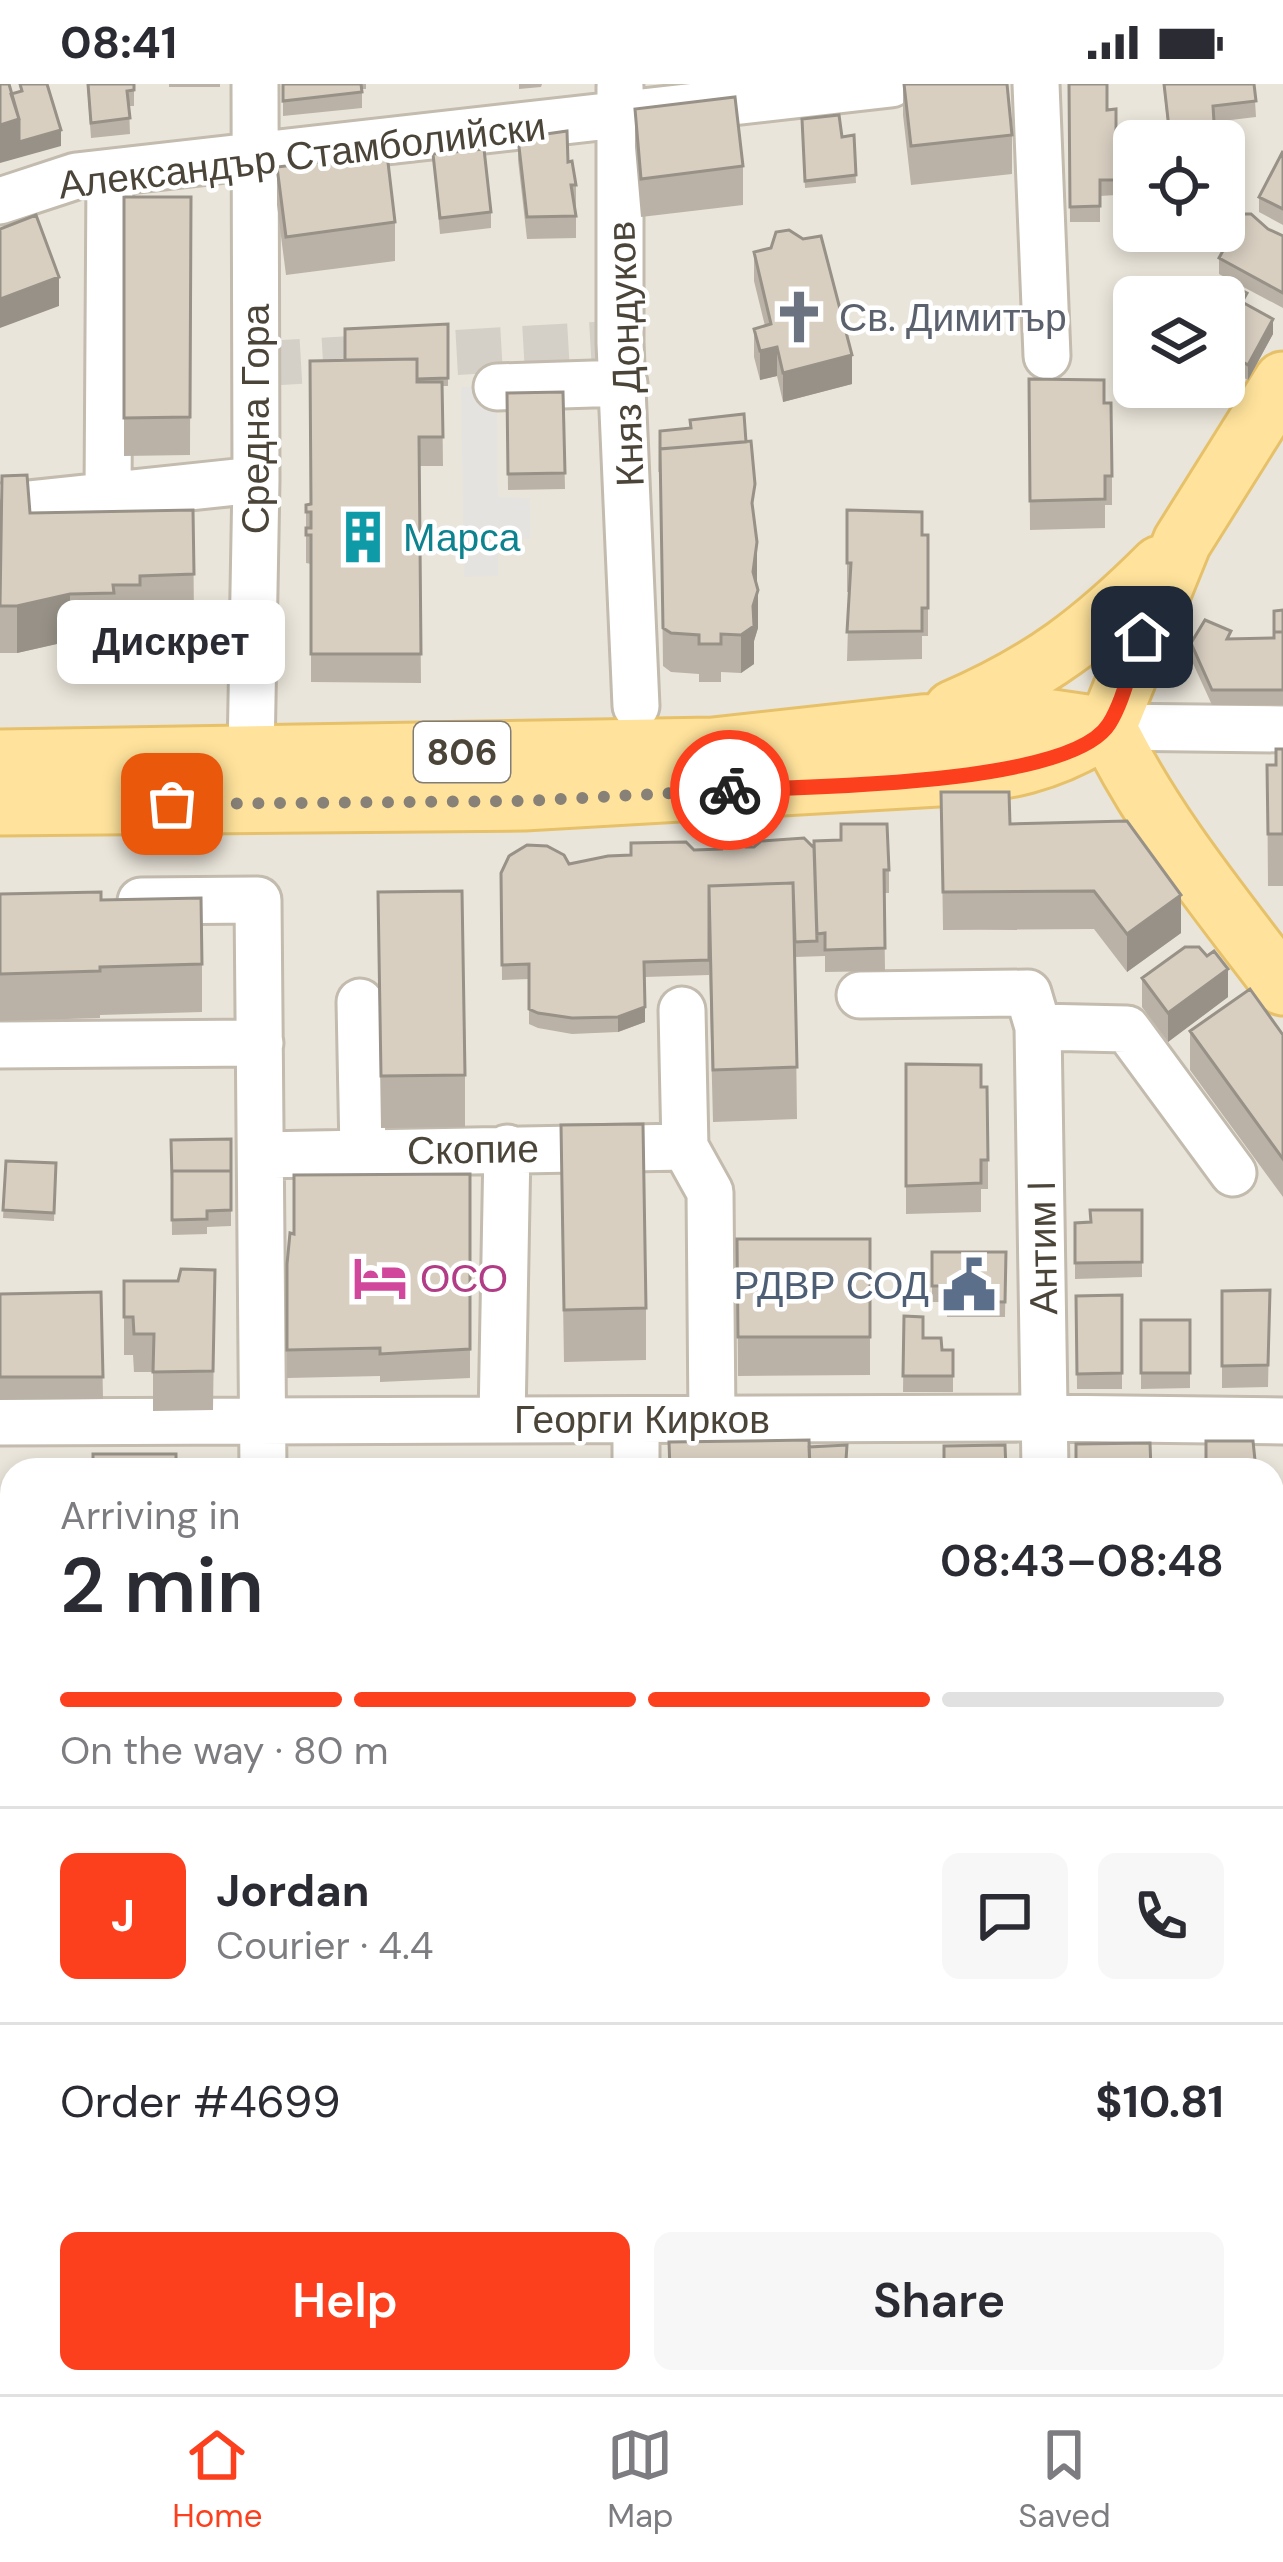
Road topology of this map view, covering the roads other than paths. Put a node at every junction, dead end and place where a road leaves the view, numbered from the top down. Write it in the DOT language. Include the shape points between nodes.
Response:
graph roads {
  1 [pos="255,84"];
  2 [pos="891,84"];
  3 [pos="1036,84"];
  4 [pos="620,99"];
  5 [pos="254,158"];
  6 [pos="110,175"];
  7 [pos="0,201"];
  8 [pos="1047,356"];
  9 [pos="1283,381"];
  10 [pos="624,383"];
  11 [pos="497,387"];
  12 [pos="256,481"];
  13 [pos="108,493"];
  14 [pos="0,507"];
  15 [pos="1182,542"];
  16 [pos="635,706"];
  17 [pos="922,724"];
  18 [pos="1107,728"];
  19 [pos="1283,729"];
  20 [pos="251,754"];
  21 [pos="0,759"];
  22 [pos="0,806"];
  23 [pos="137,901"];
  24 [pos="1283,986"];
  25 [pos="860,995"];
  26 [pos="360,1002"];
  27 [pos="682,1010"];
  28 [pos="1038,1027"];
  29 [pos="260,1043"];
  30 [pos="0,1045"];
  31 [pos="685,1147"];
  32 [pos="507,1148"];
  33 [pos="363,1151"];
  34 [pos="261,1155"];
  35 [pos="1233,1173"];
  36 [pos="1045,1418"];
  37 [pos="262,1419"];
  38 [pos="712,1419"];
  39 [pos="502,1420"];
  40 [pos="636,1421"];
  41 [pos="1283,1421"];
  42 [pos="0,1422"];
  43 [pos="263,1458"];
  44 [pos="636,1458"];
  45 [pos="1045,1458"];
  1 -- 5 [label="street, Средна Гора"];
  2 -- 4 [label="street, Александър Стамболийски"];
  3 -- 8 [label="street"];
  4 -- 5 [label="street, Александър Стамболийски"];
  4 -- 10 [label="street, Княз Дондуков"];
  5 -- 6 [label="street, Александър Стамболийски"];
  5 -- 12 [label="street, Средна Гора"];
  6 -- 7 [label="street, Александър Стамболийски" via="76,176"];
  6 -- 13 [label="street"];
  9 -- 15 [label="main road"];
  10 -- 11 [label="street"];
  10 -- 16 [label="street, Княз Дондуков"];
  12 -- 13 [label="street"];
  12 -- 20 [label="street, Средна Гора"];
  13 -- 14 [label="street"];
  15 -- 17 [label="main road" via="1106,620 1052,660"];
  15 -- 18 [label="main road"];
  17 -- 18 [label="main road, 806" via="1038,717"];
  17 -- 20 [label="main road, 806" via="713,747"];
  18 -- 19 [label="street"];
  18 -- 22 [label="main road, 806" via="1070,752 1005,772 938,777 524,801"];
  18 -- 24 [label="main road" via="1169,834"];
  20 -- 21 [label="main road, 806"];
  23 -- 29 [label="street" via="258,900"];
  25 -- 28 [label="street" via="1028,993"];
  26 -- 33 [label="street"];
  27 -- 31 [label="street"];
  28 -- 35 [label="street" via="1127,1029"];
  28 -- 36 [label="street, Антим I"];
  29 -- 30 [label="street"];
  29 -- 34 [label="street"];
  31 -- 32 [label="street, Скопие"];
  31 -- 38 [label="street" via="710,1192"];
  32 -- 33 [label="street, Скопие"];
  32 -- 39 [label="street"];
  33 -- 34 [label="street, Скопие"];
  34 -- 37 [label="street"];
  36 -- 38 [label="street, Георги Кирков"];
  36 -- 41 [label="street, Георги Кирков"];
  36 -- 45 [label="street, Антим I"];
  37 -- 39 [label="street, Георги Кирков"];
  37 -- 42 [label="street, Георги Кирков"];
  37 -- 43 [label="street"];
  38 -- 40 [label="street, Георги Кирков"];
  39 -- 40 [label="street, Георги Кирков"];
  40 -- 44 [label="street"];
}
